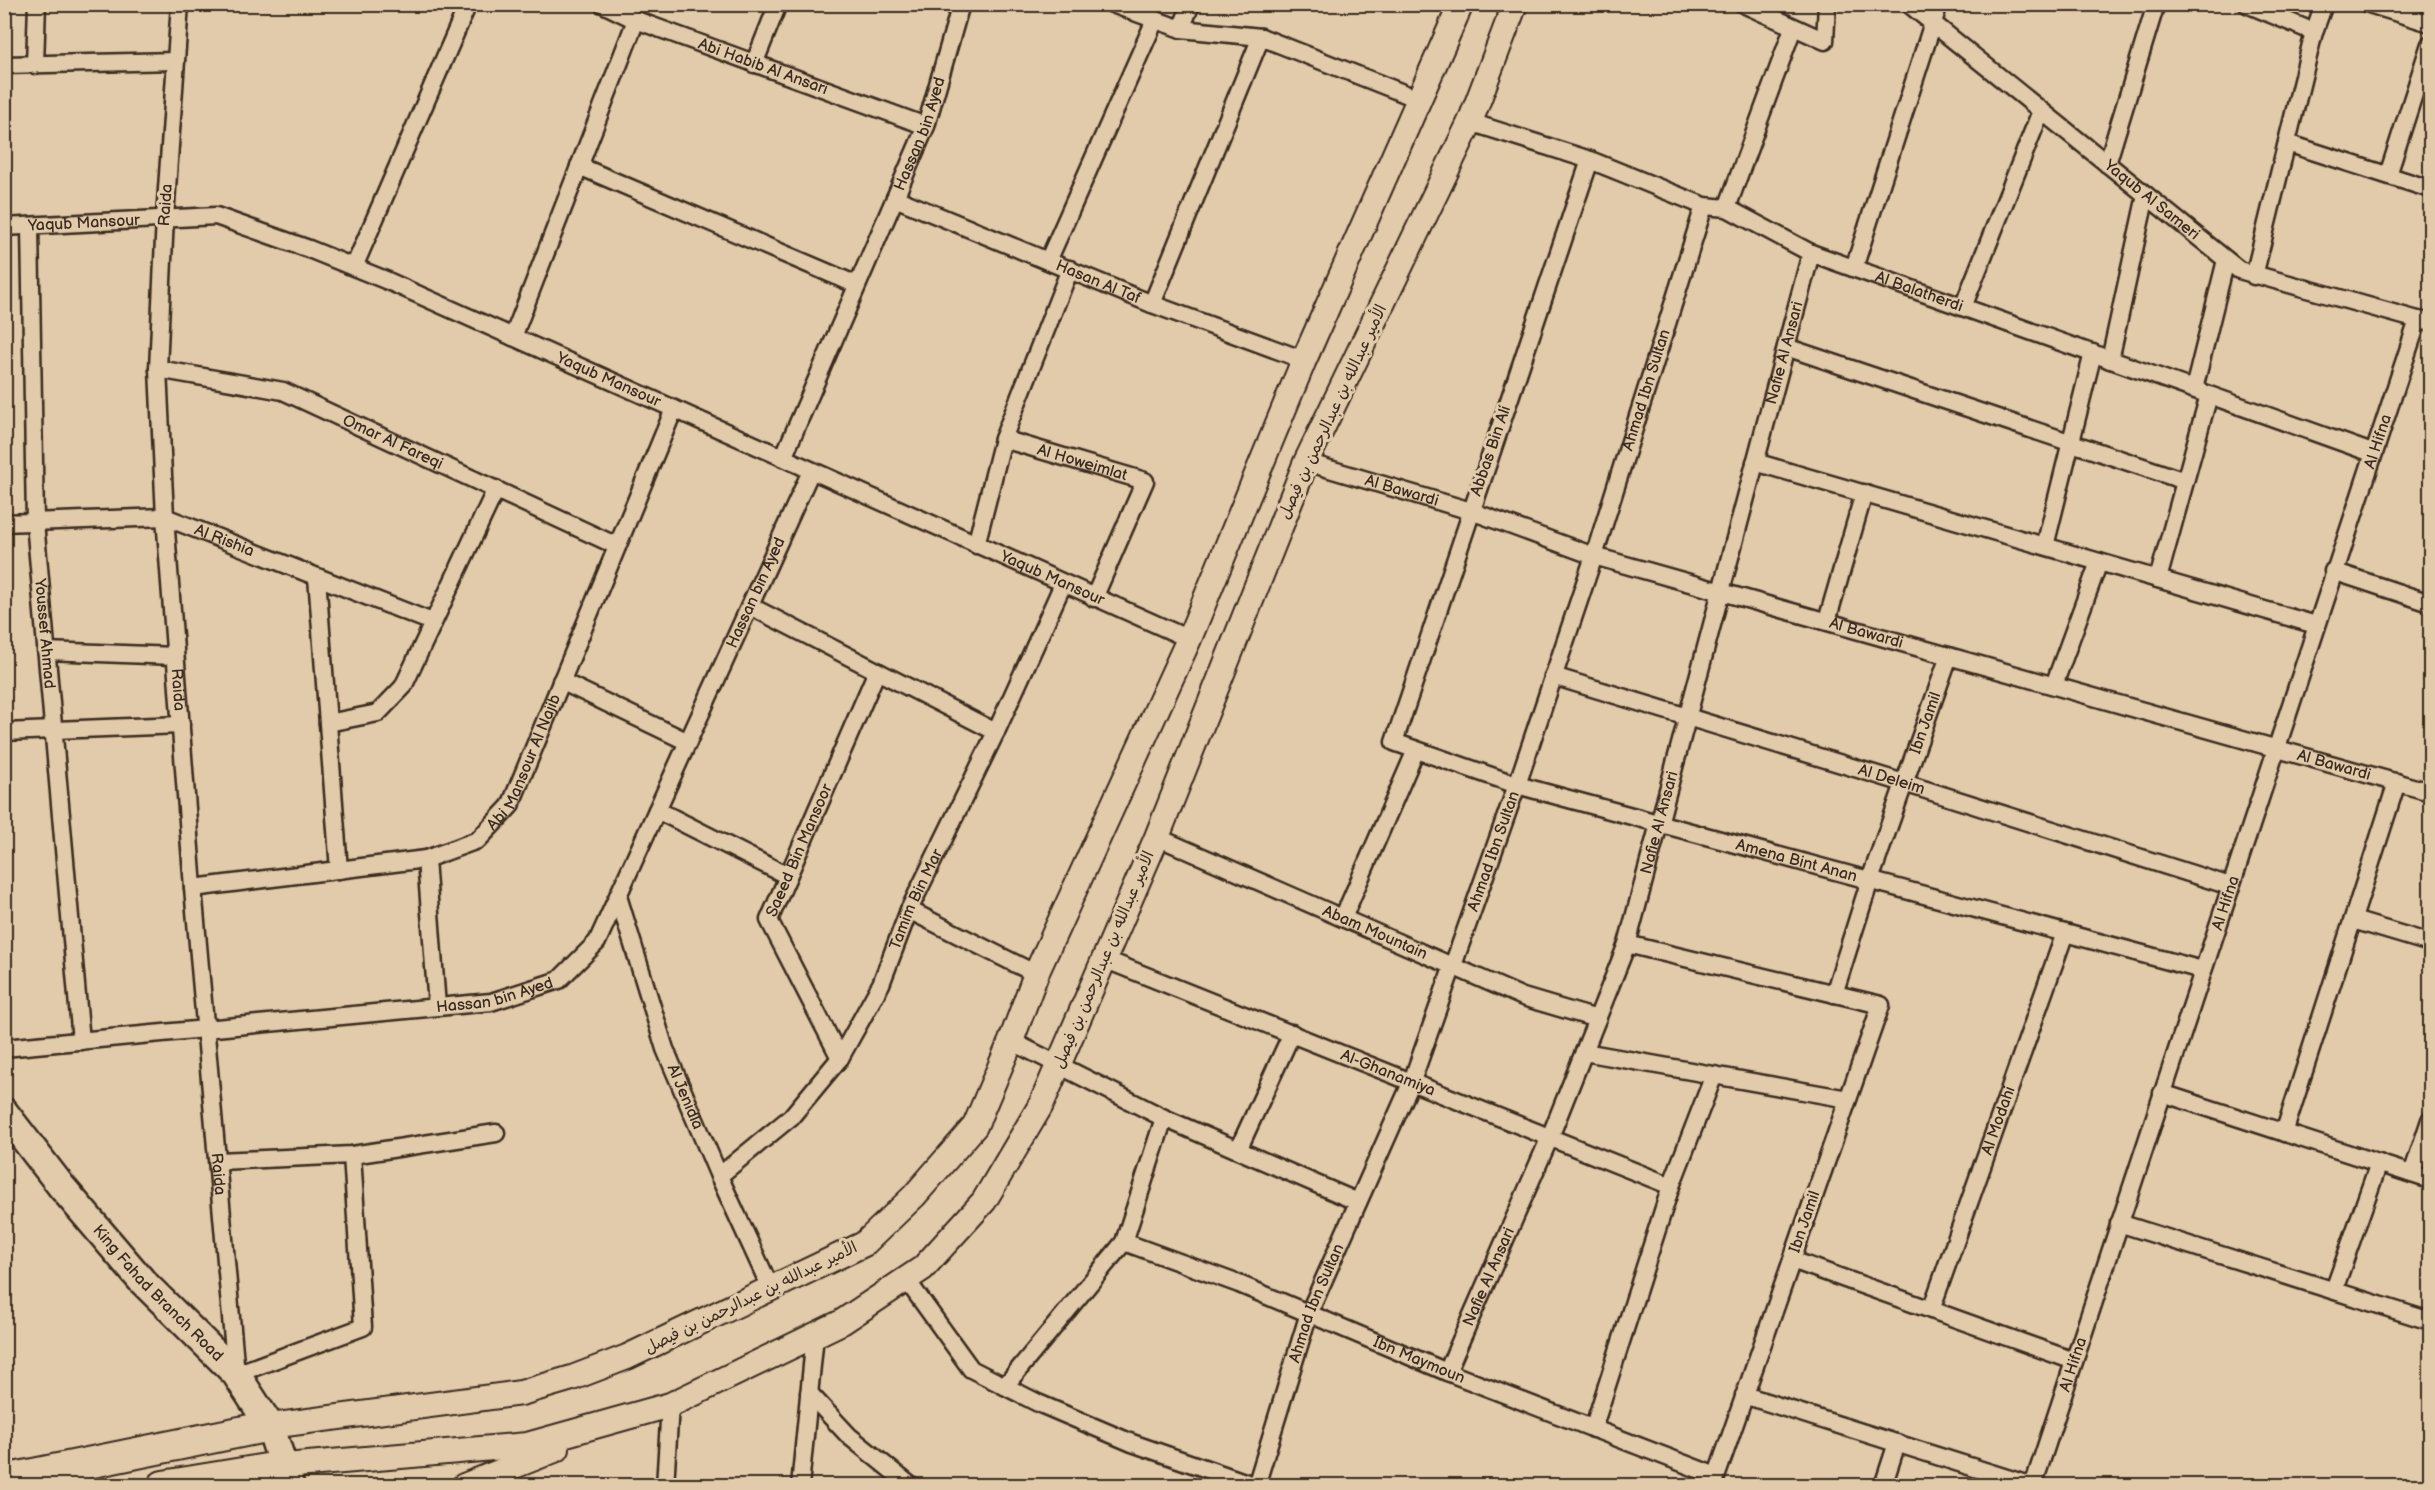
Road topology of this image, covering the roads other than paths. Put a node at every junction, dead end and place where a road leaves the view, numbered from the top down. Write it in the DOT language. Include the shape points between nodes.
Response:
graph roads {
  1 [pos="37,4"];
  2 [pos="180,4"];
  3 [pos="468,4"];
  4 [pos="603,4"];
  5 [pos="778,4"];
  6 [pos="961,4"];
  7 [pos="1112,4"];
  8 [pos="1191,4"];
  9 [pos="1461,4"];
  10 [pos="1515,4"];
  11 [pos="1743,4"];
  12 [pos="1827,4"];
  13 [pos="1909,4"];
  14 [pos="1939,4"];
  15 [pos="2156,4"];
  16 [pos="2247,4"];
  17 [pos="2324,4"];
  18 [pos="2369,4"];
  19 [pos="636,20"];
  20 [pos="1155,20"];
  21 [pos="2430,23"];
  22 [pos="1933,24"];
  23 [pos="1793,28"];
  24 [pos="1181,29"];
  25 [pos="2314,32"];
  26 [pos="1261,37"];
  27 [pos="2430,44"];
  28 [pos="176,61"];
  29 [pos="35,64"];
  30 [pos="754,64"];
  31 [pos="4,65"];
  32 [pos="1418,99"];
  33 [pos="2041,111"];
  34 [pos="1470,122"];
  35 [pos="926,126"];
  36 [pos="2287,143"];
  37 [pos="1590,160"];
  38 [pos="2107,164"];
  39 [pos="579,166"];
  40 [pos="2388,175"];
  41 [pos="2430,189"];
  42 [pos="2146,195"];
  43 [pos="895,198"];
  44 [pos="1704,206"];
  45 [pos="1727,208"];
  46 [pos="165,217"];
  47 [pos="30,226"];
  48 [pos="4,227"];
  49 [pos="1811,253"];
  50 [pos="2226,260"];
  51 [pos="1048,261"];
  52 [pos="354,267"];
  53 [pos="1854,268"];
  54 [pos="1070,269"];
  55 [pos="2254,276"];
  56 [pos="857,285"];
  57 [pos="1152,304"];
  58 [pos="1964,308"];
  59 [pos="2424,321"];
  60 [pos="513,337"];
  61 [pos="1786,346"];
  62 [pos="2093,353"];
  63 [pos="1304,360"];
  64 [pos="2110,360"];
  65 [pos="158,369"];
  66 [pos="2201,392"];
  67 [pos="674,410"];
  68 [pos="1003,439"];
  69 [pos="2071,443"];
  70 [pos="2372,453"];
  71 [pos="783,458"];
  72 [pos="1306,462"];
  73 [pos="1755,462"];
  74 [pos="810,471"];
  75 [pos="2185,481"];
  76 [pos="496,489"];
  77 [pos="1864,493"];
  78 [pos="1471,511"];
  79 [pos="165,517"];
  80 [pos="35,522"];
  81 [pos="4,523"];
  82 [pos="976,544"];
  83 [pos="617,546"];
  84 [pos="2045,546"];
  85 [pos="1594,556"];
  86 [pos="2099,562"];
  87 [pos="2333,571"];
  88 [pos="317,577"];
  89 [pos="2158,579"];
  90 [pos="1063,584"];
  91 [pos="1720,591"];
  92 [pos="1094,598"];
  93 [pos="2430,603"];
  94 [pos="750,606"];
  95 [pos="1827,621"];
  96 [pos="432,622"];
  97 [pos="2316,625"];
  98 [pos="1189,639"];
  99 [pos="46,651"];
  100 [pos="175,656"];
  101 [pos="1949,656"];
  102 [pos="877,670"];
  103 [pos="1553,676"];
  104 [pos="561,681"];
  105 [pos="2054,686"];
  106 [pos="1687,717"];
  107 [pos="328,723"];
  108 [pos="181,725"];
  109 [pos="4,732"];
  110 [pos="54,732"];
  111 [pos="996,732"];
  112 [pos="688,742"];
  113 [pos="1394,742"];
  114 [pos="2275,748"];
  115 [pos="1416,750"];
  116 [pos="2397,782"];
  117 [pos="1904,783"];
  118 [pos="1516,785"];
  119 [pos="2430,788"];
  120 [pos="657,810"];
  121 [pos="1659,823"];
  122 [pos="1157,837"];
  123 [pos="426,859"];
  124 [pos="339,870"];
  125 [pos="788,876"];
  126 [pos="1870,880"];
  127 [pos="2230,886"];
  128 [pos="193,888"];
  129 [pos="618,896"];
  130 [pos="909,910"];
  131 [pos="1343,918"];
  132 [pos="2352,920"];
  133 [pos="2065,933"];
  134 [pos="2430,943"];
  135 [pos="1627,944"];
  136 [pos="1104,959"];
  137 [pos="1452,965"];
  138 [pos="2202,970"];
  139 [pos="1036,974"];
  140 [pos="1834,994"];
  141 [pos="437,1007"];
  142 [pos="1597,1019"];
  143 [pos="207,1029"];
  144 [pos="1292,1033"];
  145 [pos="81,1041"];
  146 [pos="1011,1041"];
  147 [pos="4,1048"];
  148 [pos="1584,1052"];
  149 [pos="840,1058"];
  150 [pos="1058,1064"];
  151 [pos="1714,1075"];
  152 [pos="1412,1081"];
  153 [pos="2162,1093"];
  154 [pos="1848,1099"];
  155 [pos="4,1112"];
  156 [pos="1164,1118"];
  157 [pos="2430,1120"];
  158 [pos="496,1133"];
  159 [pos="2284,1133"];
  160 [pos="1551,1137"];
  161 [pos="1238,1150"];
  162 [pos="352,1155"];
  163 [pos="218,1161"];
  164 [pos="2379,1163"];
  165 [pos="2412,1174"];
  166 [pos="719,1176"];
  167 [pos="2430,1180"];
  168 [pos="1671,1186"];
  169 [pos="1358,1202"];
  170 [pos="2119,1222"];
  171 [pos="1124,1242"];
  172 [pos="1792,1260"];
  173 [pos="906,1279"];
  174 [pos="771,1289"];
  175 [pos="2334,1290"];
  176 [pos="1931,1310"];
  177 [pos="1309,1313"];
  178 [pos="2430,1321"];
  179 [pos="815,1335"];
  180 [pos="2074,1361"];
  181 [pos="1447,1372"];
  182 [pos="236,1374"];
  183 [pos="1005,1386"];
  184 [pos="809,1393"];
  185 [pos="1744,1395"];
  186 [pos="670,1405"];
  187 [pos="270,1426"];
  188 [pos="1593,1428"];
  189 [pos="1897,1443"];
  190 [pos="288,1476"];
  191 [pos="4,1480"];
  192 [pos="1714,1481"];
  193 [pos="163,1485"];
  194 [pos="464,1485"];
  195 [pos="665,1485"];
  196 [pos="800,1485"];
  197 [pos="911,1485"];
  198 [pos="1256,1485"];
  199 [pos="1882,1485"];
  200 [pos="2032,1485"];
  1 -- 29 [label="street"];
  2 -- 28 [label="street, Raida"];
  3 -- 52 [label="street"];
  4 -- 19 [label="street, Abi Habib Al Ansari"];
  5 -- 30 [label="street"];
  6 -- 35 [label="street, Hassan bin Ayed"];
  7 -- 20 [label="street"];
  8 -- 24 [label="street"];
  9 -- 32 [label="main road, الأمير عبدالله بن عبدالرحمن بن فيصل"];
  10 -- 34 [label="main road, الأمير عبدالله بن عبدالرحمن بن فيصل"];
  11 -- 23 [label="street"];
  12 -- 23 [label="street" via="1825,41"];
  13 -- 22 [label="street, Yaqub Al Sameri"];
  14 -- 22 [label="street"];
  15 -- 38 [label="street"];
  16 -- 25 [label="street"];
  17 -- 25 [label="street"];
  18 -- 21 [label="street"];
  19 -- 30 [label="street, Abi Habib Al Ansari"];
  19 -- 39 [label="street"];
  20 -- 24 [label="street"];
  20 -- 51 [label="street"];
  22 -- 33 [label="street, Yaqub Al Sameri"];
  22 -- 53 [label="street"];
  23 -- 45 [label="street"];
  24 -- 26 [label="street"];
  25 -- 36 [label="street"];
  26 -- 32 [label="street"];
  26 -- 57 [label="street"];
  27 -- 40 [label="street"];
  28 -- 29 [label="street"];
  28 -- 46 [label="street, Raida"];
  29 -- 31 [label="street"];
  30 -- 35 [label="street, Abi Habib Al Ansari"];
  32 -- 63 [label="main road, الأمير عبدالله بن عبدالرحمن بن فيصل"];
  33 -- 38 [label="street, Yaqub Al Sameri"];
  33 -- 58 [label="street"];
  34 -- 37 [label="street, Al Balatherdi"];
  34 -- 72 [label="main road, الأمير عبدالله بن عبدالرحمن بن فيصل"];
  35 -- 43 [label="street, Hassan bin Ayed"];
  36 -- 40 [label="street"];
  36 -- 55 [label="street"];
  37 -- 44 [label="street, Al Balatherdi"];
  37 -- 78 [label="street, Abbas Bin Ali"];
  38 -- 42 [label="street, Yaqub Al Sameri"];
  39 -- 56 [label="street"];
  39 -- 60 [label="street"];
  40 -- 41 [label="street"];
  42 -- 50 [label="street, Yaqub Al Sameri"];
  42 -- 64 [label="street"];
  43 -- 51 [label="street, Hasan Al Taf"];
  43 -- 56 [label="street, Hassan bin Ayed"];
  44 -- 45 [label="street, Al Balatherdi"];
  44 -- 85 [label="street, Ahmad Ibn Sultan"];
  45 -- 49 [label="street, Al Balatherdi"];
  46 -- 47 [label="street, Yaqub Mansour"];
  46 -- 52 [label="street, Yaqub Mansour" via="216,216"];
  46 -- 65 [label="street, Raida"];
  47 -- 48 [label="street, Yaqub Mansour"];
  47 -- 80 [label="street, Youssef Ahmad"];
  49 -- 53 [label="street, Al Balatherdi"];
  49 -- 61 [label="street, Nafie Al Ansari"];
  50 -- 55 [label="street, Yaqub Al Sameri"];
  50 -- 66 [label="street"];
  51 -- 54 [label="street, Hasan Al Taf"];
  52 -- 60 [label="street, Yaqub Mansour"];
  53 -- 58 [label="street, Al Balatherdi"];
  54 -- 57 [label="street, Hasan Al Taf"];
  54 -- 68 [label="street"];
  55 -- 59 [label="street, Yaqub Al Sameri"];
  56 -- 71 [label="street, Hassan bin Ayed"];
  57 -- 63 [label="street, Hasan Al Taf"];
  58 -- 62 [label="street, Al Balatherdi"];
  59 -- 70 [label="street, Al Hifna"];
  60 -- 67 [label="street, Yaqub Mansour"];
  61 -- 69 [label="street"];
  61 -- 73 [label="street, Nafie Al Ansari"];
  62 -- 64 [label="street, Al Balatherdi"];
  62 -- 69 [label="street"];
  63 -- 98 [label="main road, الأمير عبدالله بن عبدالرحمن بن فيصل"];
  64 -- 66 [label="street, Al Balatherdi"];
  65 -- 76 [label="street, Omar Al Fareqi" via="283,391"];
  65 -- 79 [label="street, Raida"];
  66 -- 70 [label="street, Al Balatherdi"];
  66 -- 75 [label="street"];
  67 -- 71 [label="street, Yaqub Mansour"];
  67 -- 83 [label="street, Abi Mansour Al Najib"];
  68 -- 82 [label="street"];
  68 -- 92 [label="street, Al Howeimlat" via="1145,481"];
  69 -- 75 [label="street"];
  69 -- 84 [label="street"];
  70 -- 87 [label="street, Al Hifna"];
  71 -- 74 [label="street, Yaqub Mansour"];
  72 -- 78 [label="street, Al Bawardi"];
  72 -- 122 [label="main road, الأمير عبدالله بن عبدالرحمن بن فيصل"];
  73 -- 77 [label="street"];
  73 -- 91 [label="street, Nafie Al Ansari"];
  74 -- 82 [label="street, Yaqub Mansour"];
  74 -- 94 [label="street, Hassan bin Ayed"];
  75 -- 89 [label="street"];
  76 -- 83 [label="street, Omar Al Fareqi"];
  76 -- 96 [label="street"];
  77 -- 84 [label="street"];
  77 -- 95 [label="street"];
  78 -- 85 [label="street, Al Bawardi"];
  78 -- 113 [label="street, Abbas Bin Ali"];
  79 -- 80 [label="street, Al Rishia"];
  79 -- 88 [label="street, Al Rishia"];
  79 -- 100 [label="street, Raida"];
  80 -- 81 [label="street, Al Rishia"];
  80 -- 99 [label="street, Youssef Ahmad"];
  82 -- 90 [label="street, Yaqub Mansour"];
  83 -- 104 [label="street, Abi Mansour Al Najib"];
  84 -- 86 [label="street"];
  85 -- 91 [label="street, Al Bawardi"];
  85 -- 103 [label="street, Ahmad Ibn Sultan"];
  86 -- 89 [label="street"];
  86 -- 105 [label="street"];
  87 -- 93 [label="street"];
  87 -- 97 [label="street, Al Hifna"];
  88 -- 96 [label="street, Al Rishia"];
  88 -- 107 [label="street"];
  89 -- 97 [label="street"];
  90 -- 92 [label="street, Yaqub Mansour"];
  90 -- 111 [label="street, Tamim Bin Mar"];
  91 -- 95 [label="street, Al Bawardi"];
  91 -- 106 [label="street, Nafie Al Ansari"];
  92 -- 98 [label="street, Yaqub Mansour"];
  94 -- 102 [label="street"];
  94 -- 112 [label="street, Hassan bin Ayed"];
  95 -- 101 [label="street, Al Bawardi"];
  96 -- 107 [label="street" via="403,687 378,713"];
  97 -- 114 [label="street, Al Hifna"];
  98 -- 139 [label="main road, الأمير عبدالله بن عبدالرحمن بن فيصل"];
  99 -- 100 [label="street"];
  99 -- 110 [label="street, Youssef Ahmad"];
  100 -- 108 [label="street, Raida"];
  101 -- 105 [label="street, Al Bawardi"];
  101 -- 117 [label="street, Ibn Jamil"];
  102 -- 111 [label="street"];
  102 -- 125 [label="street, Saeed Bin Mansoor"];
  103 -- 106 [label="street, Al Deleim"];
  103 -- 118 [label="street, Ahmad Ibn Sultan"];
  104 -- 112 [label="street"];
  104 -- 123 [label="street, Abi Mansour Al Najib" via="510,806 478,840"];
  105 -- 114 [label="street, Al Bawardi"];
  106 -- 117 [label="street, Al Deleim"];
  106 -- 121 [label="street, Nafie Al Ansari"];
  107 -- 124 [label="street"];
  108 -- 110 [label="street"];
  108 -- 128 [label="street, Raida"];
  109 -- 110 [label="street"];
  110 -- 145 [label="street, Youssef Ahmad"];
  111 -- 130 [label="street, Tamim Bin Mar"];
  112 -- 120 [label="street, Hassan bin Ayed"];
  113 -- 115 [label="street, Amena Bint Anan"];
  114 -- 116 [label="street, Al Bawardi"];
  114 -- 127 [label="street, Al Hifna"];
  115 -- 118 [label="street, Amena Bint Anan"];
  115 -- 131 [label="street"];
  116 -- 119 [label="street, Al Bawardi"];
  116 -- 132 [label="street"];
  117 -- 126 [label="street, Ibn Jamil"];
  117 -- 127 [label="street, Al Deleim"];
  118 -- 121 [label="street, Amena Bint Anan"];
  118 -- 137 [label="street, Ahmad Ibn Sultan"];
  120 -- 125 [label="street"];
  120 -- 129 [label="street, Hassan bin Ayed"];
  121 -- 126 [label="street, Amena Bint Anan"];
  121 -- 135 [label="street, Nafie Al Ansari"];
  122 -- 131 [label="street, Abam Mountain"];
  122 -- 136 [label="main road, الأمير عبدالله بن عبدالرحمن بن فيصل"];
  123 -- 124 [label="street, Abi Mansour Al Najib"];
  123 -- 141 [label="street"];
  124 -- 128 [label="street, Abi Mansour Al Najib"];
  125 -- 149 [label="street, Saeed Bin Mansoor" via="769,920"];
  126 -- 133 [label="street, Amena Bint Anan"];
  126 -- 140 [label="street, Ibn Jamil"];
  127 -- 138 [label="street, Al Hifna"];
  128 -- 143 [label="street, Raida"];
  129 -- 141 [label="street, Hassan bin Ayed" via="597,942 559,980 491,1002"];
  129 -- 166 [label="street, Al Jenidla" via="665,1049"];
  130 -- 139 [label="street"];
  130 -- 149 [label="street, Tamim Bin Mar" via="881,984"];
  131 -- 137 [label="street, Abam Mountain"];
  132 -- 134 [label="street"];
  132 -- 159 [label="street"];
  133 -- 138 [label="street, Amena Bint Anan"];
  133 -- 176 [label="street, Al Modahi"];
  135 -- 140 [label="street, Ibn Jamil"];
  135 -- 142 [label="street, Nafie Al Ansari"];
  136 -- 144 [label="street, Al-Ghanamiya"];
  136 -- 150 [label="main road, الأمير عبدالله بن عبدالرحمن بن فيصل"];
  137 -- 142 [label="street, Abam Mountain" via="1523,997"];
  137 -- 152 [label="street, Ahmad Ibn Sultan"];
  138 -- 153 [label="street, Al Hifna"];
  139 -- 146 [label="main road, الأمير عبدالله بن عبدالرحمن بن فيصل"];
  140 -- 154 [label="street, Ibn Jamil" via="1881,1005"];
  141 -- 143 [label="street, Hassan bin Ayed"];
  142 -- 148 [label="street, Nafie Al Ansari"];
  143 -- 145 [label="street, Hassan bin Ayed"];
  143 -- 163 [label="street, Raida"];
  144 -- 152 [label="street, Al-Ghanamiya"];
  144 -- 161 [label="street"];
  145 -- 147 [label="street, Hassan bin Ayed"];
  146 -- 150 [label="street"];
  146 -- 174 [label="main road, الأمير عبدالله بن عبدالرحمن بن فيصل" via="975,1126 914,1196 864,1244"];
  148 -- 151 [label="street"];
  148 -- 160 [label="street, Nafie Al Ansari"];
  149 -- 166 [label="street, Tamim Bin Mar" via="791,1117"];
  150 -- 156 [label="street"];
  150 -- 173 [label="main road, الأمير عبدالله بن عبدالرحمن بن فيصل" via="1041,1105 984,1201 923,1268"];
  151 -- 154 [label="street"];
  151 -- 168 [label="street"];
  152 -- 160 [label="street, Al-Ghanamiya"];
  152 -- 169 [label="street, Ahmad Ibn Sultan"];
  153 -- 159 [label="street"];
  153 -- 170 [label="street, Al Hifna"];
  154 -- 172 [label="street, Ibn Jamil"];
  155 -- 182 [label="main road, King Fahad Branch Road" via="60,1186 142,1281"];
  156 -- 161 [label="street"];
  156 -- 171 [label="street"];
  157 -- 165 [label="street"];
  158 -- 162 [label="street"];
  159 -- 164 [label="street"];
  160 -- 168 [label="street, Al-Ghanamiya"];
  160 -- 181 [label="street, Nafie Al Ansari"];
  161 -- 169 [label="street"];
  162 -- 163 [label="street"];
  162 -- 182 [label="street" via="363,1327"];
  163 -- 182 [label="street, Raida"];
  164 -- 165 [label="street"];
  164 -- 175 [label="street"];
  165 -- 167 [label="street"];
  166 -- 174 [label="street, Al Jenidla"];
  168 -- 188 [label="street"];
  169 -- 177 [label="street, Ahmad Ibn Sultan"];
  170 -- 175 [label="street"];
  170 -- 180 [label="street, Al Hifna"];
  171 -- 177 [label="street, Ibn Maymoun"];
  171 -- 183 [label="street"];
  172 -- 176 [label="street"];
  172 -- 185 [label="street, Ibn Jamil"];
  173 -- 179 [label="main road, الأمير عبدالله بن عبدالرحمن بن فيصل" via="842,1322"];
  173 -- 183 [label="street" via="971,1369"];
  174 -- 187 [label="main road, الأمير عبدالله بن عبدالرحمن بن فيصل" via="627,1357 532,1390"];
  175 -- 178 [label="street"];
  176 -- 180 [label="street"];
  177 -- 181 [label="street, Ibn Maymoun"];
  177 -- 198 [label="street, Ahmad Ibn Sultan"];
  179 -- 184 [label="street"];
  179 -- 186 [label="main road, الأمير عبدالله بن عبدالرحمن بن فيصل"];
  180 -- 200 [label="street, Al Hifna"];
  181 -- 188 [label="street, Ibn Maymoun"];
  182 -- 187 [label="main road, King Fahad Branch Road"];
  183 -- 198 [label="street" via="1132,1443"];
  184 -- 196 [label="street"];
  184 -- 197 [label="street" via="849,1436"];
  185 -- 189 [label="street"];
  185 -- 192 [label="street, Ibn Jamil"];
  186 -- 190 [label="main road, الأمير عبدالله بن عبدالرحمن بن فيصل" via="527,1444"];
  186 -- 194 [label="main road"];
  186 -- 195 [label="street"];
  187 -- 190 [label="main road, King Fahad Branch Road"];
  187 -- 191 [label="highway"];
  188 -- 192 [label="street, Ibn Maymoun"];
  189 -- 199 [label="street"];
  189 -- 200 [label="street"];
  190 -- 193 [label="highway"];
}
